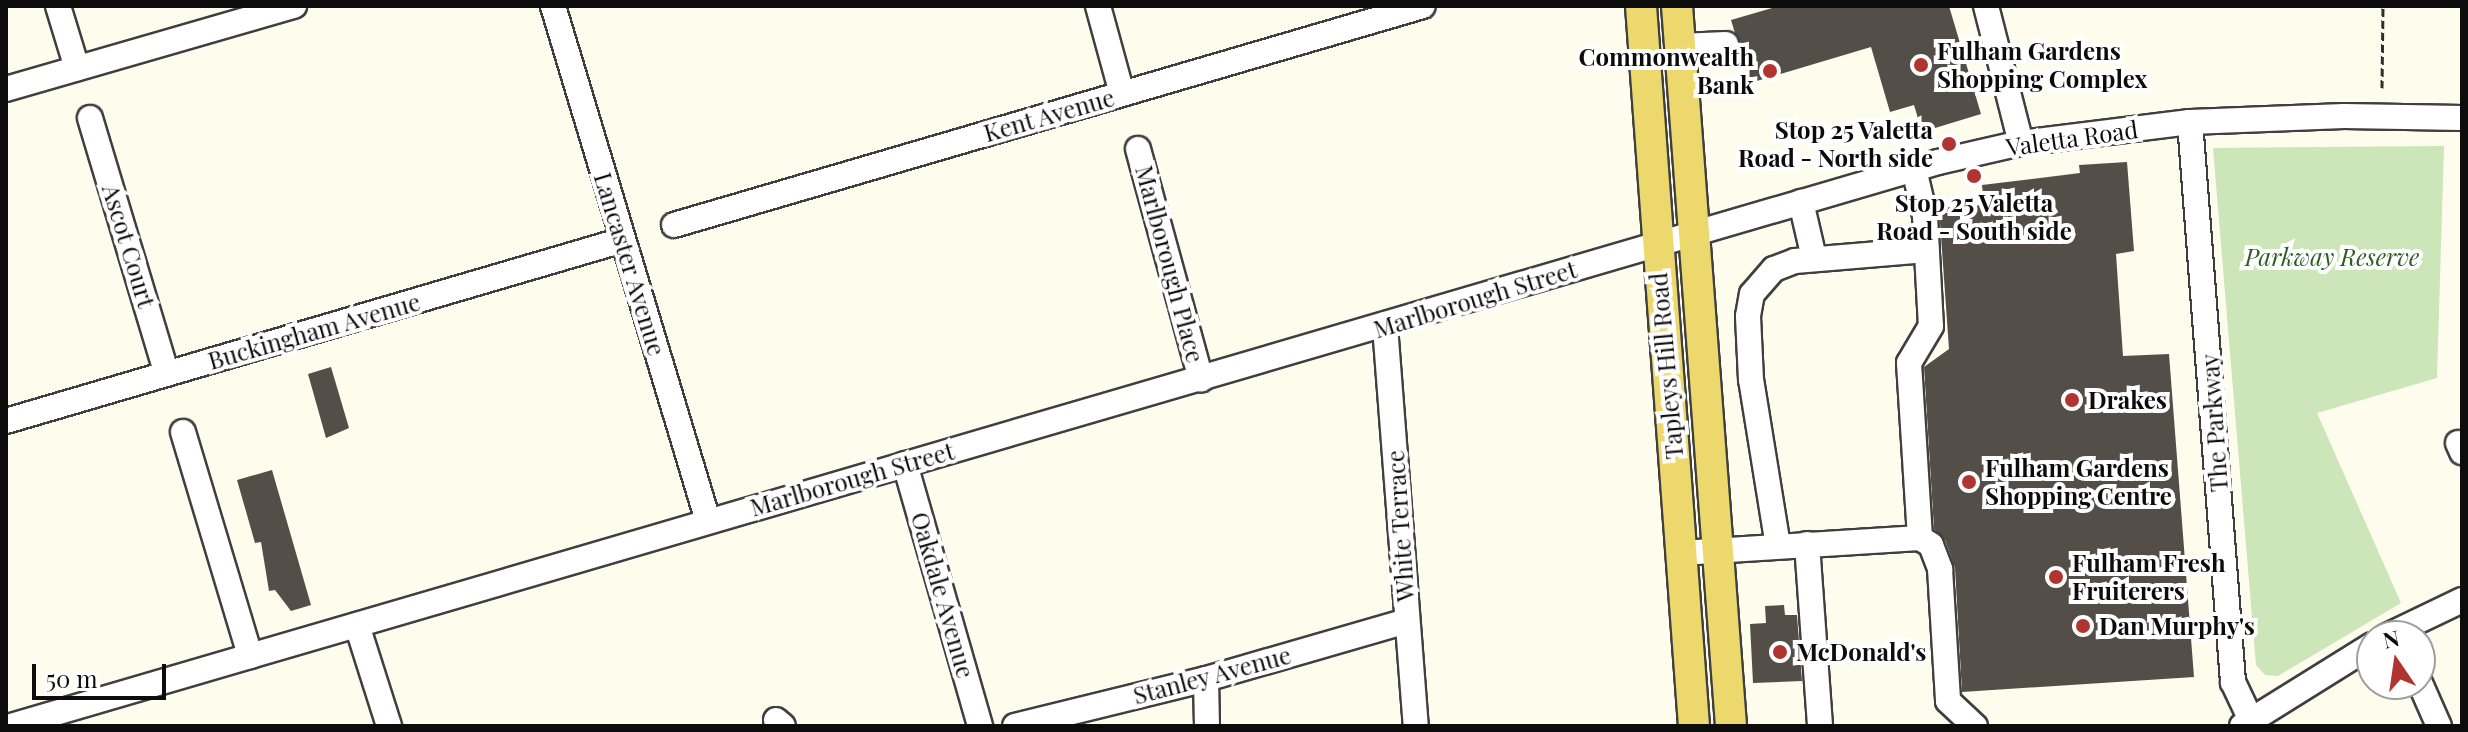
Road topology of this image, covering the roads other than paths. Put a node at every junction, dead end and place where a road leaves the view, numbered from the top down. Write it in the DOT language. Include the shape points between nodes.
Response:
graph roads {
  1 [pos="58,6"];
  2 [pos="294,6"];
  3 [pos="553,6"];
  4 [pos="1098,6"];
  5 [pos="1423,6"];
  6 [pos="1641,6"];
  7 [pos="1677,6"];
  8 [pos="1986,6"];
  9 [pos="1726,44"];
  10 [pos="1680,46"];
  11 [pos="77,68"];
  12 [pos="6,89"];
  13 [pos="1122,94"];
  14 [pos="90,118"];
  15 [pos="2462,118"];
  16 [pos="2190,122"];
  17 [pos="2021,143"];
  18 [pos="1138,149"];
  19 [pos="1914,169"];
  20 [pos="1801,202"];
  21 [pos="674,225"];
  22 [pos="1694,233"];
  23 [pos="623,240"];
  24 [pos="1655,244"];
  25 [pos="1927,250"];
  26 [pos="1814,258"];
  27 [pos="1385,326"];
  28 [pos="167,374"];
  29 [pos="1201,380"];
  30 [pos="6,421"];
  31 [pos="183,432"];
  32 [pos="905,464"];
  33 [pos="708,521"];
  34 [pos="1920,538"];
  35 [pos="1807,544"];
  36 [pos="1778,546"];
  37 [pos="1718,550"];
  38 [pos="1681,553"];
  39 [pos="2462,600"];
  40 [pos="2422,620"];
  41 [pos="1407,621"];
  42 [pos="357,625"];
  43 [pos="2356,655"];
  44 [pos="250,656"];
  45 [pos="1206,679"];
  46 [pos="2428,700"];
  47 [pos="91,715"];
  48 [pos="2246,723"];
  49 [pos="11,726"];
  50 [pos="389,726"];
  51 [pos="980,726"];
  52 [pos="1015,726"];
  53 [pos="1207,726"];
  54 [pos="1416,726"];
  55 [pos="1694,726"];
  56 [pos="1731,726"];
  57 [pos="1820,726"];
  58 [pos="1975,726"];
  59 [pos="2439,726"];
  1 -- 11 [label="street"];
  2 -- 11 [label="street"];
  3 -- 23 [label="street, Lancaster Avenue"];
  4 -- 13 [label="street"];
  5 -- 13 [label="street, Kent Avenue"];
  6 -- 24 [label="main road, Tapleys Hill Road"];
  7 -- 10 [label="main road, Tapleys Hill Road"];
  8 -- 17 [label="street"];
  9 -- 10 [label="street"];
  10 -- 22 [label="main road, Tapleys Hill Road"];
  11 -- 12 [label="street"];
  13 -- 21 [label="street, Kent Avenue"];
  14 -- 28 [label="street, Ascot Court"];
  15 -- 16 [label="street, Valetta Road"];
  16 -- 17 [label="street, Valetta Road"];
  16 -- 48 [label="street, The Parkway" via="2222,684"];
  17 -- 19 [label="street, Valetta Road"];
  18 -- 29 [label="street, Marlborough Place"];
  19 -- 20 [label="street, Valetta Road"];
  19 -- 25 [label="street"];
  20 -- 22 [label="street, Valetta Road"];
  20 -- 26 [label="street"];
  22 -- 24 [label="street, Marlborough Street"];
  22 -- 37 [label="main road, Tapleys Hill Road"];
  23 -- 28 [label="street, Buckingham Avenue"];
  23 -- 33 [label="street, Lancaster Avenue"];
  24 -- 27 [label="street, Marlborough Street"];
  24 -- 38 [label="main road, Tapleys Hill Road"];
  25 -- 26 [label="street"];
  25 -- 34 [label="street" via="1931,326 1910,359 1908,377"];
  26 -- 36 [label="street" via="1774,269 1759,283 1749,307 1751,380"];
  27 -- 29 [label="street, Marlborough Street"];
  27 -- 41 [label="street, White Terrace"];
  28 -- 30 [label="street, Buckingham Avenue"];
  29 -- 32 [label="street, Marlborough Street"];
  31 -- 44 [label="street"];
  32 -- 33 [label="street, Marlborough Street"];
  32 -- 51 [label="street, Oakdale Avenue"];
  33 -- 42 [label="street, Marlborough Street"];
  34 -- 35 [label="street"];
  34 -- 58 [label="street" via="1931,545 1940,569 1948,701"];
  35 -- 36 [label="street"];
  35 -- 57 [label="street"];
  36 -- 37 [label="street"];
  37 -- 38 [label="street"];
  37 -- 56 [label="main road, Tapleys Hill Road"];
  38 -- 55 [label="main road, Tapleys Hill Road"];
  39 -- 40 [label="street"];
  41 -- 45 [label="street, Stanley Avenue"];
  41 -- 54 [label="street, White Terrace"];
  42 -- 44 [label="street, Marlborough Street"];
  42 -- 50 [label="street"];
  43 -- 48 [label="street"];
  44 -- 47 [label="street, Marlborough Street"];
  45 -- 52 [label="street, Stanley Avenue"];
  45 -- 53 [label="street"];
  46 -- 59 [label="street"];
  47 -- 49 [label="street, Marlborough Street"];
}
